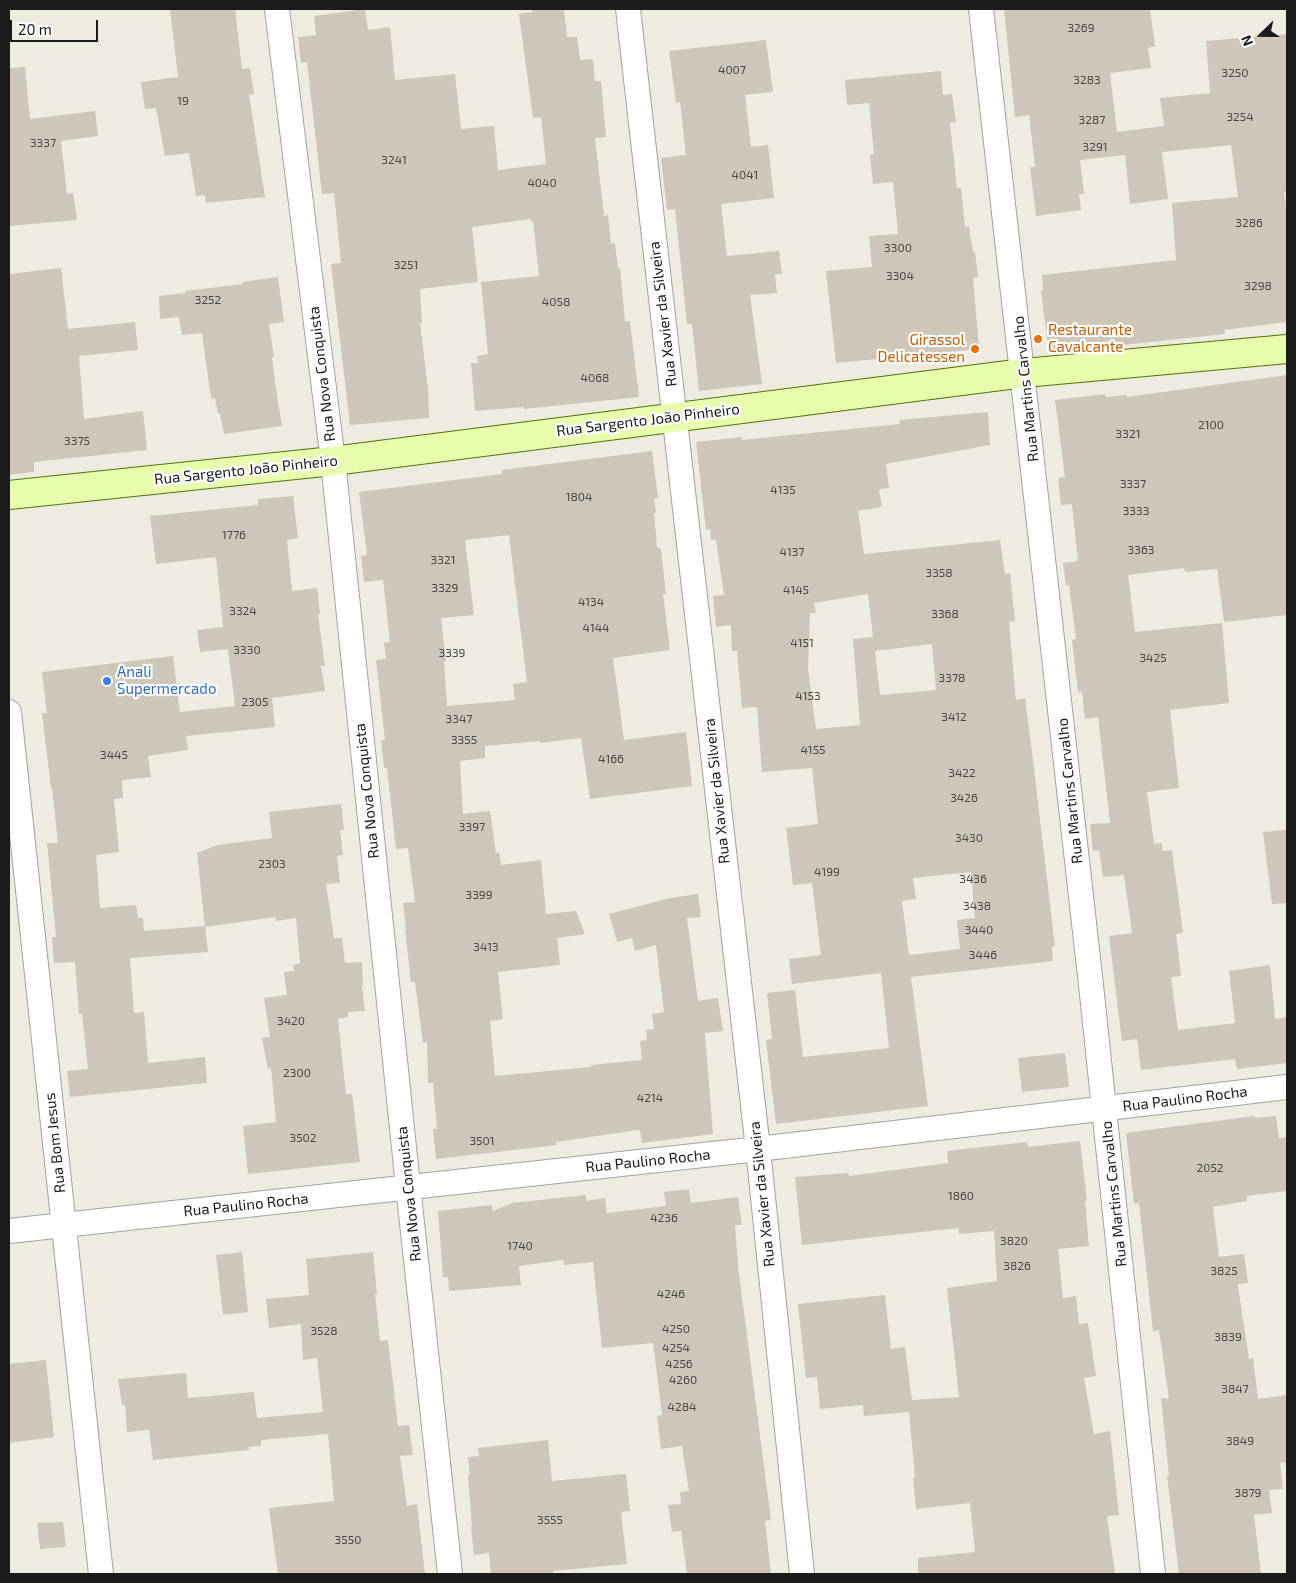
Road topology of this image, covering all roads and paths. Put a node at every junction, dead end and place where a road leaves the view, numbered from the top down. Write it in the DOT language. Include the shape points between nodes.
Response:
graph roads {
  1 [pos="278,9"];
  2 [pos="628,9"];
  3 [pos="981,9"];
  4 [pos="1287,349"];
  5 [pos="1024,373"];
  6 [pos="675,417"];
  7 [pos="333,462"];
  8 [pos="9,495"];
  9 [pos="9,712"];
  10 [pos="1287,1087"];
  11 [pos="1105,1108"];
  12 [pos="758,1149"];
  13 [pos="408,1186"];
  14 [pos="64,1225"];
  15 [pos="9,1231"];
  16 [pos="101,1574"];
  17 [pos="450,1574"];
  18 [pos="802,1574"];
  19 [pos="1153,1574"];
  1 -- 7 [label="street, Rua Nova Conquista"];
  2 -- 6 [label="street, Rua Xavier da Silveira"];
  3 -- 5 [label="street, Rua Martins Carvalho"];
  4 -- 5 [label="street, Rua Sargento João Pinheiro"];
  5 -- 6 [label="street, Rua Sargento João Pinheiro"];
  5 -- 11 [label="street, Rua Martins Carvalho"];
  6 -- 7 [label="street, Rua Sargento João Pinheiro"];
  6 -- 12 [label="street, Rua Xavier da Silveira"];
  7 -- 8 [label="street, Rua Sargento João Pinheiro"];
  7 -- 13 [label="street, Rua Nova Conquista"];
  9 -- 14 [label="street, Rua Bom Jesus"];
  10 -- 11 [label="street, Rua Paulino Rocha"];
  11 -- 12 [label="street, Rua Paulino Rocha"];
  11 -- 19 [label="street, Rua Martins Carvalho"];
  12 -- 13 [label="street, Rua Paulino Rocha"];
  12 -- 18 [label="street, Rua Xavier da Silveira"];
  13 -- 14 [label="street, Rua Paulino Rocha"];
  13 -- 17 [label="street, Rua Nova Conquista"];
  14 -- 15 [label="street, Rua Paulino Rocha"];
  14 -- 16 [label="street, Rua Bom Jesus"];
}
